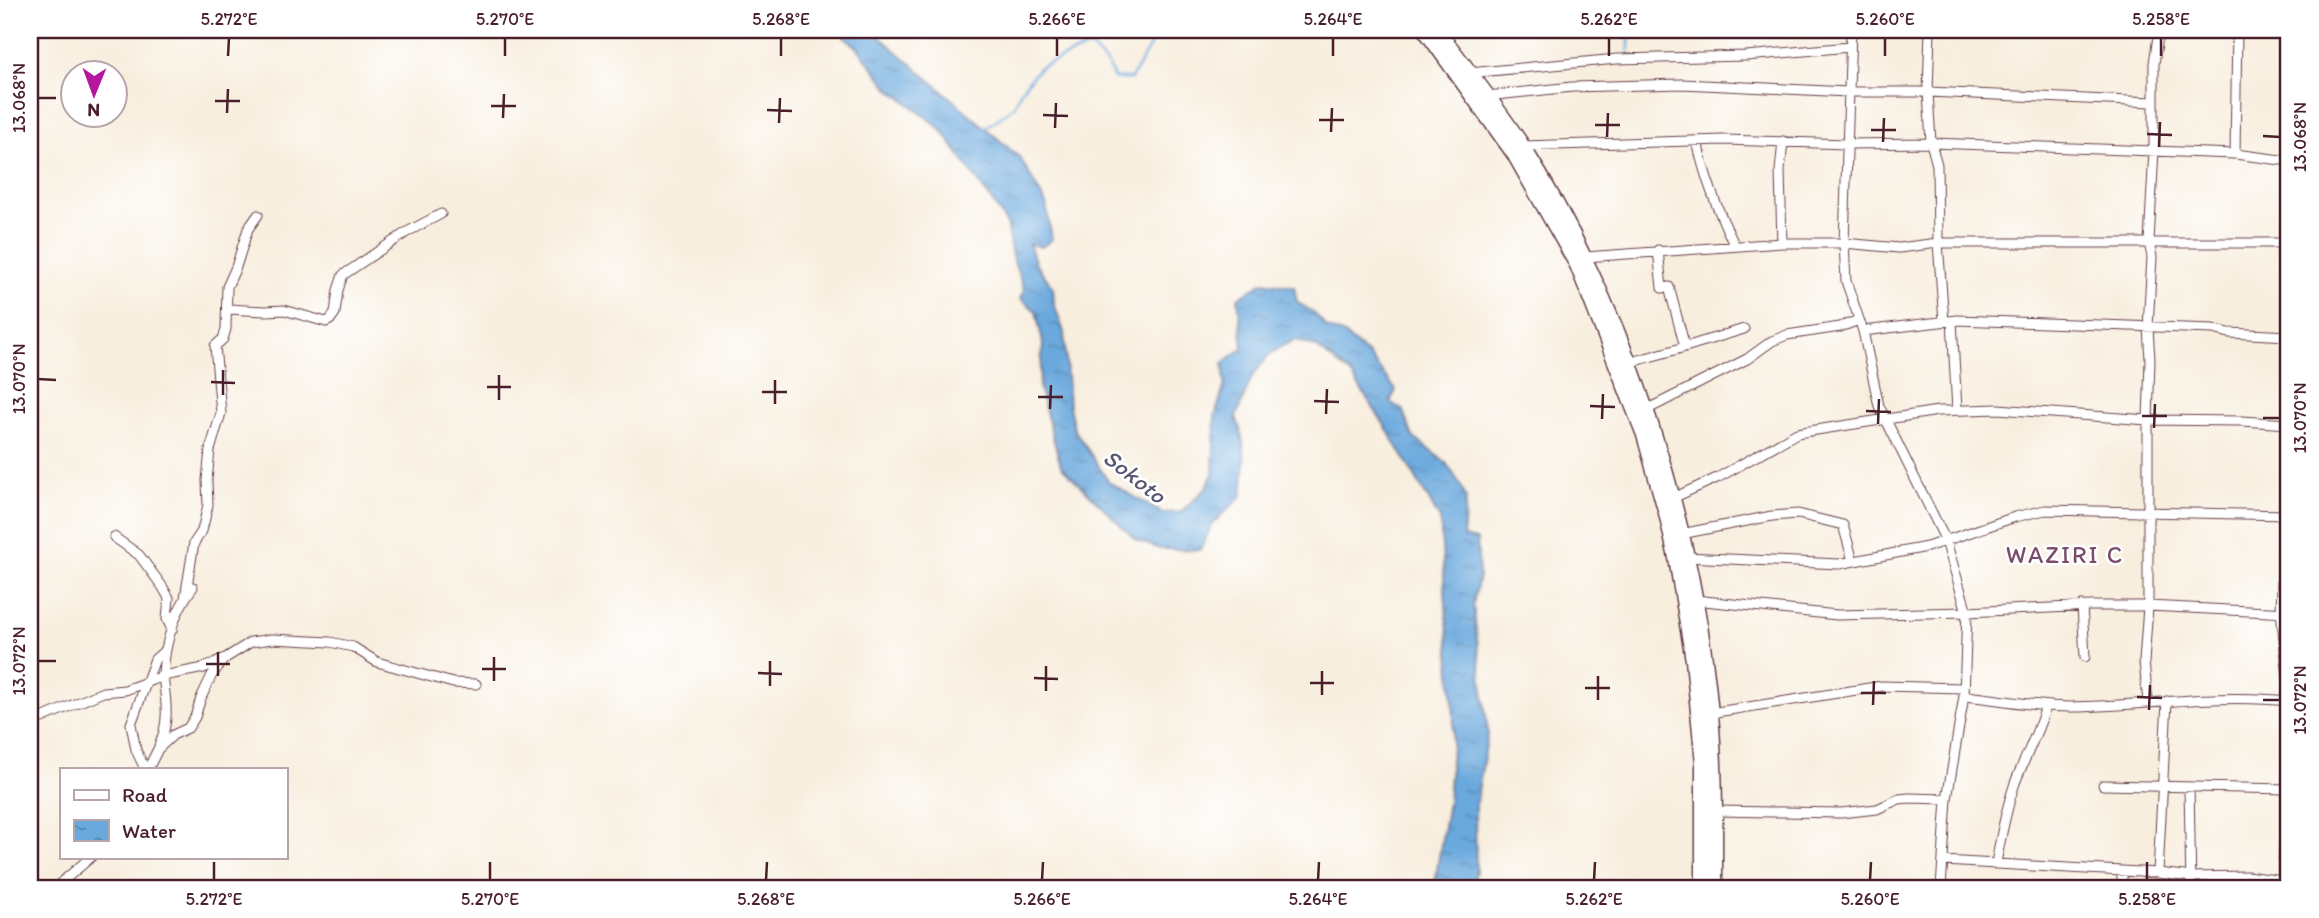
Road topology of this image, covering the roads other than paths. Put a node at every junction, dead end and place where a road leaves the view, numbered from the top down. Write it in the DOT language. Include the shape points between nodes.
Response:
graph roads {
  1 [pos="1425,30"];
  2 [pos="1437,30"];
  3 [pos="1851,30"];
  4 [pos="1930,30"];
  5 [pos="2160,30"];
  6 [pos="2237,30"];
  7 [pos="1850,47"];
  8 [pos="1469,73"];
  9 [pos="1848,92"];
  10 [pos="1928,92"];
  11 [pos="1487,96"];
  12 [pos="2152,102"];
  13 [pos="1698,141"];
  14 [pos="1783,141"];
  15 [pos="1931,143"];
  16 [pos="1847,144"];
  17 [pos="2289,145"];
  18 [pos="1522,146"];
  19 [pos="2154,150"];
  20 [pos="2235,154"];
  21 [pos="2289,161"];
  22 [pos="2289,171"];
  23 [pos="441,214"];
  24 [pos="258,215"];
  25 [pos="2149,242"];
  26 [pos="1782,243"];
  27 [pos="1844,243"];
  28 [pos="1938,243"];
  29 [pos="2289,243"];
  30 [pos="1735,246"];
  31 [pos="1658,250"];
  32 [pos="1585,257"];
  33 [pos="2289,303"];
  34 [pos="228,309"];
  35 [pos="1858,320"];
  36 [pos="1948,321"];
  37 [pos="2148,327"];
  38 [pos="1744,329"];
  39 [pos="1863,331"];
  40 [pos="2289,336"];
  41 [pos="1685,347"];
  42 [pos="1628,363"];
  43 [pos="1646,410"];
  44 [pos="1957,410"];
  45 [pos="2148,420"];
  46 [pos="1886,421"];
  47 [pos="2289,424"];
  48 [pos="1673,498"];
  49 [pos="2148,513"];
  50 [pos="2287,514"];
  51 [pos="1681,534"];
  52 [pos="114,537"];
  53 [pos="1946,541"];
  54 [pos="1686,556"];
  55 [pos="1853,561"];
  56 [pos="193,586"];
  57 [pos="185,598"];
  58 [pos="1695,600"];
  59 [pos="2082,606"];
  60 [pos="2148,606"];
  61 [pos="1967,612"];
  62 [pos="2285,612"];
  63 [pos="172,630"];
  64 [pos="164,651"];
  65 [pos="2085,657"];
  66 [pos="224,659"];
  67 [pos="163,676"];
  68 [pos="146,682"];
  69 [pos="476,684"];
  70 [pos="2289,687"];
  71 [pos="1964,692"];
  72 [pos="2167,701"];
  73 [pos="2289,701"];
  74 [pos="2148,702"];
  75 [pos="2046,706"];
  76 [pos="1710,713"];
  77 [pos="30,723"];
  78 [pos="2289,746"];
  79 [pos="158,749"];
  80 [pos="145,768"];
  81 [pos="147,768"];
  82 [pos="2103,785"];
  83 [pos="2164,786"];
  84 [pos="2189,787"];
  85 [pos="2288,789"];
  86 [pos="1947,799"];
  87 [pos="1715,811"];
  88 [pos="90,858"];
  89 [pos="1943,861"];
  90 [pos="1996,863"];
  91 [pos="2122,871"];
  92 [pos="2158,873"];
  93 [pos="2192,877"];
  94 [pos="2285,884"];
  95 [pos="55,888"];
  96 [pos="1703,888"];
  97 [pos="1715,888"];
  98 [pos="1941,888"];
  99 [pos="2122,888"];
  100 [pos="2191,888"];
  1 -- 96 [label="main road" via="1514,154 1577,265 1644,435 1666,513 1693,660 1703,763"];
  2 -- 8 [label="main road"];
  3 -- 7 [label="street"];
  4 -- 10 [label="street"];
  5 -- 12 [label="street"];
  6 -- 20 [label="street"];
  7 -- 8 [label="street" via="1746,56 1655,56"];
  7 -- 9 [label="street"];
  8 -- 11 [label="main road"];
  9 -- 10 [label="street"];
  9 -- 11 [label="street" via="1671,84"];
  9 -- 16 [label="street"];
  10 -- 12 [label="street"];
  10 -- 15 [label="street"];
  11 -- 18 [label="main road"];
  12 -- 19 [label="street"];
  13 -- 14 [label="street"];
  13 -- 18 [label="street"];
  13 -- 30 [label="street" via="1716,208"];
  14 -- 16 [label="street"];
  14 -- 26 [label="street"];
  15 -- 16 [label="street"];
  15 -- 19 [label="street"];
  15 -- 28 [label="street" via="1937,165"];
  16 -- 27 [label="street"];
  17 -- 21 [label="street"];
  18 -- 32 [label="main road"];
  19 -- 20 [label="street"];
  19 -- 25 [label="street"];
  20 -- 21 [label="street"];
  21 -- 22 [label="street"];
  23 -- 34 [label="street" via="343,275 335,313 326,322 284,310"];
  24 -- 34 [label="street" via="248,229 226,288"];
  25 -- 28 [label="street"];
  25 -- 29 [label="street"];
  25 -- 37 [label="street"];
  26 -- 27 [label="street"];
  26 -- 30 [label="street"];
  27 -- 28 [label="street" via="1899,248"];
  27 -- 35 [label="street" via="1846,281"];
  28 -- 36 [label="street"];
  30 -- 31 [label="street"];
  31 -- 32 [label="street"];
  31 -- 41 [label="street" via="1662,288 1669,287"];
  32 -- 42 [label="main road"];
  33 -- 40 [label="street"];
  34 -- 57 [label="street" via="223,338 215,346 221,402 210,450 208,505 194,543"];
  35 -- 39 [label="street"];
  35 -- 43 [label="street" via="1772,341 1747,359"];
  36 -- 37 [label="street"];
  36 -- 39 [label="street"];
  36 -- 44 [label="street"];
  37 -- 40 [label="street"];
  37 -- 45 [label="street"];
  38 -- 41 [label="street"];
  39 -- 46 [label="street"];
  40 -- 47 [label="street"];
  41 -- 42 [label="street"];
  42 -- 43 [label="main road"];
  43 -- 48 [label="main road"];
  44 -- 45 [label="street"];
  44 -- 46 [label="street"];
  45 -- 47 [label="street"];
  45 -- 49 [label="street"];
  46 -- 48 [label="street" via="1797,433"];
  46 -- 53 [label="street"];
  47 -- 50 [label="street"];
  48 -- 51 [label="main road"];
  49 -- 50 [label="street"];
  49 -- 53 [label="street" via="2045,510"];
  49 -- 60 [label="street"];
  50 -- 62 [label="street"];
  51 -- 54 [label="main road"];
  51 -- 55 [label="street" via="1798,514 1843,526"];
  52 -- 63 [label="street" via="133,549 162,586 169,598 167,620"];
  53 -- 55 [label="street"];
  53 -- 61 [label="street"];
  54 -- 55 [label="street" via="1827,565"];
  54 -- 58 [label="main road"];
  56 -- 57 [label="street"];
  57 -- 63 [label="street"];
  58 -- 61 [label="street" via="1837,615"];
  58 -- 76 [label="main road"];
  59 -- 60 [label="street"];
  59 -- 61 [label="street"];
  59 -- 65 [label="street"];
  60 -- 62 [label="street"];
  60 -- 74 [label="street" via="2144,662"];
  61 -- 71 [label="street"];
  62 -- 70 [label="street"];
  63 -- 64 [label="street"];
  64 -- 67 [label="street"];
  64 -- 68 [label="street" via="155,659"];
  66 -- 67 [label="street"];
  66 -- 69 [label="street" via="251,642 330,642 353,647 377,662 453,683"];
  66 -- 79 [label="street" via="188,728"];
  67 -- 68 [label="street"];
  67 -- 79 [label="street" via="168,708"];
  68 -- 77 [label="street" via="103,692"];
  68 -- 80 [label="street" via="131,724"];
  71 -- 75 [label="street"];
  71 -- 76 [label="street" via="1882,686"];
  71 -- 86 [label="street"];
  72 -- 73 [label="street"];
  72 -- 74 [label="street"];
  72 -- 83 [label="street"];
  74 -- 75 [label="street"];
  75 -- 90 [label="street" via="2015,782"];
  76 -- 87 [label="main road"];
  78 -- 85 [label="street"];
  79 -- 81 [label="street"];
  82 -- 83 [label="street"];
  83 -- 84 [label="street"];
  83 -- 92 [label="street"];
  84 -- 85 [label="street"];
  84 -- 93 [label="street"];
  85 -- 94 [label="street"];
  86 -- 87 [label="street" via="1899,799 1877,809 1841,813"];
  86 -- 89 [label="street"];
  87 -- 97 [label="main road"];
  88 -- 95 [label="street"];
  89 -- 90 [label="street"];
  89 -- 98 [label="street"];
  90 -- 91 [label="street"];
  91 -- 92 [label="street"];
  91 -- 99 [label="street"];
  92 -- 93 [label="street"];
  93 -- 94 [label="street" via="2248,876"];
  93 -- 100 [label="street"];
}
